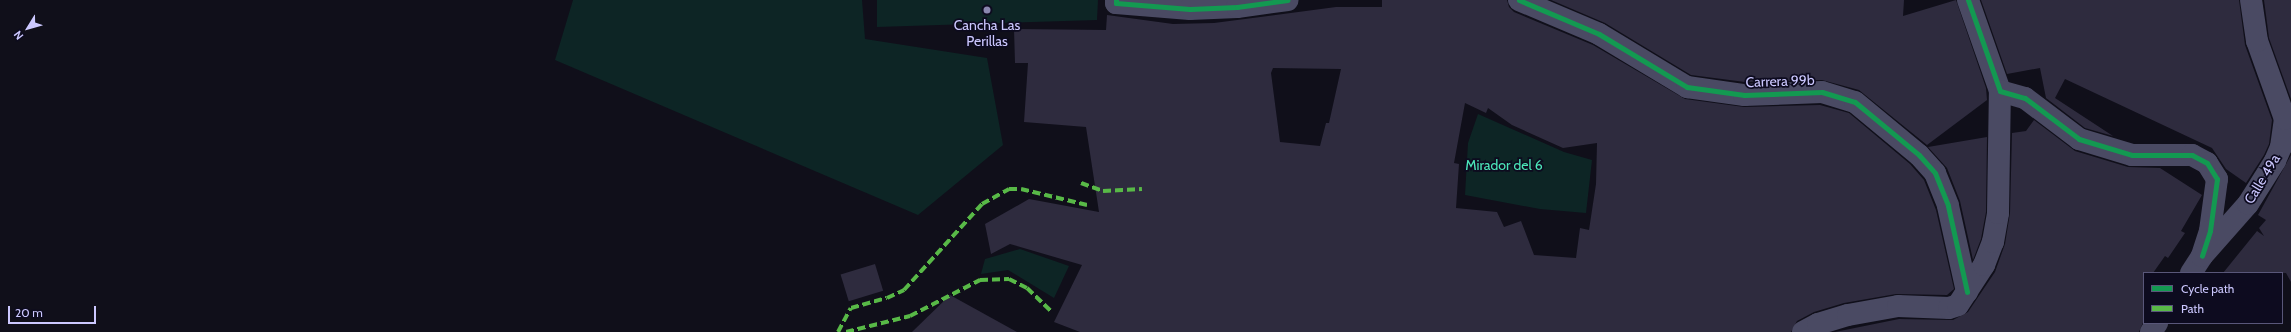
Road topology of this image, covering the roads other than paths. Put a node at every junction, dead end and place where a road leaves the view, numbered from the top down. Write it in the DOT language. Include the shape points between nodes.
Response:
graph roads {
  1 [pos="1288,0"];
  2 [pos="1520,0"];
  3 [pos="1968,0"];
  4 [pos="2251,0"];
  5 [pos="1116,2"];
  6 [pos="2000,91"];
  7 [pos="2197,264"];
  8 [pos="1967,292"];
  9 [pos="1803,332"];
  1 -- 5 [label="street" via="1237,7 1190,9"];
  2 -- 8 [label="street, Carrera 99b" via="1599,34 1687,87 1744,95 1822,92 1855,102 1918,155 1935,173 1948,206"];
  3 -- 6 [label="street"];
  4 -- 7 [label="street, Calle 49a" via="2257,41 2285,119 2281,147 2248,204"];
  6 -- 7 [label="street" via="2025,98 2079,139 2132,155 2192,155 2206,163 2217,179 2210,230"];
  6 -- 8 [label="street" via="1998,214 1993,242 1984,265"];
  8 -- 9 [label="street" via="1958,305 1949,308 1898,306 1834,318"];
}
